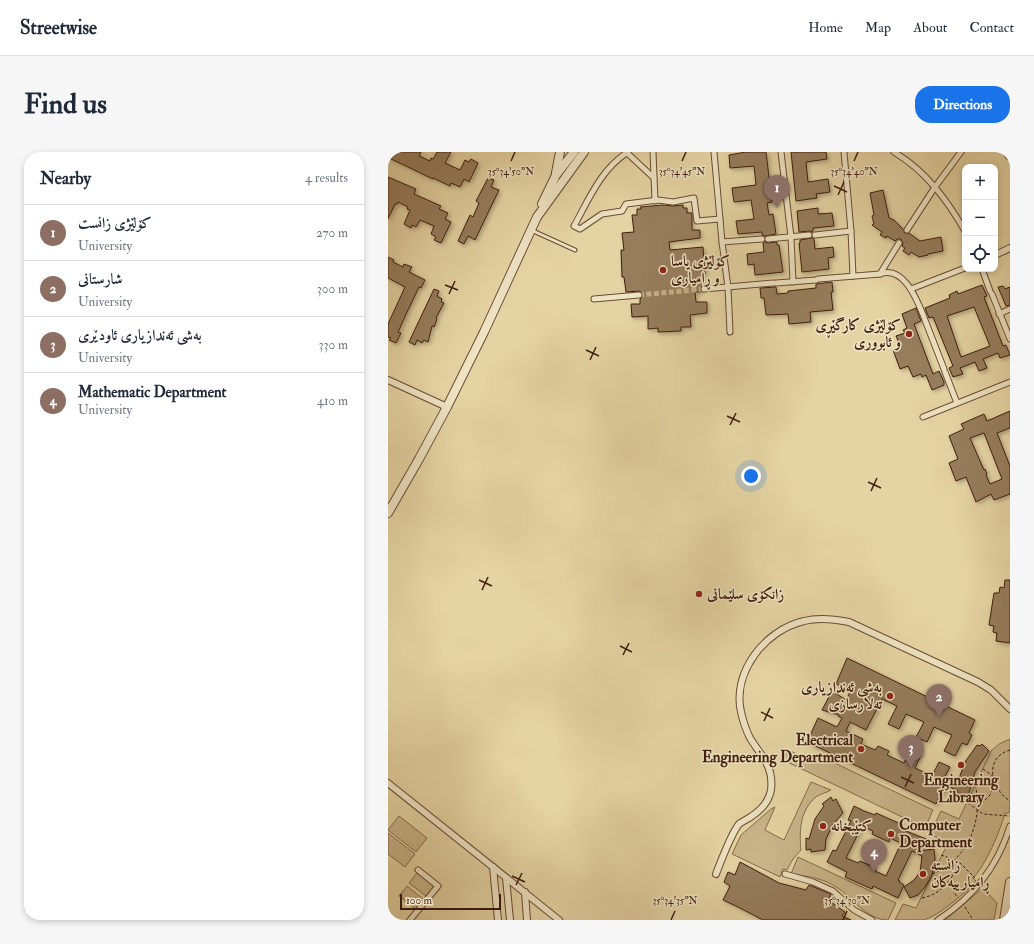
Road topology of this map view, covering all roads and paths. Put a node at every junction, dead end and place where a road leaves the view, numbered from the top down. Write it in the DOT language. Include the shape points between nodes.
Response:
graph roads {
  1 [pos="560,152"];
  2 [pos="627,152"];
  3 [pos="653,152"];
  4 [pos="714,152"];
  5 [pos="781,152"];
  6 [pos="844,152"];
  7 [pos="894,152"];
  8 [pos="961,152"];
  9 [pos="1007,152"];
  10 [pos="580,153"];
  11 [pos="1010,156"];
  12 [pos="556,175"];
  13 [pos="654,178"];
  14 [pos="935,187"];
  15 [pos="655,201"];
  16 [pos="537,217"];
  17 [pos="720,219"];
  18 [pos="962,226"];
  19 [pos="530,230"];
  20 [pos="907,230"];
  21 [pos="851,231"];
  22 [pos="791,237"];
  23 [pos="722,242"];
  24 [pos="898,243"];
  25 [pos="1010,248"];
  26 [pos="575,250"];
  27 [pos="998,254"];
  28 [pos="962,269"];
  29 [pos="983,272"];
  30 [pos="880,274"];
  31 [pos="853,276"];
  32 [pos="793,282"];
  33 [pos="728,287"];
  34 [pos="704,289"];
  35 [pos="912,289"];
  36 [pos="639,295"];
  37 [pos="594,299"];
  38 [pos="1010,309"];
  39 [pos="999,314"];
  40 [pos="730,332"];
  41 [pos="1010,339"];
  42 [pos="388,380"];
  43 [pos="1010,382"];
  44 [pos="957,403"];
  45 [pos="447,407"];
  46 [pos="922,417"];
  47 [pos="388,513"];
  48 [pos="1010,709"];
  49 [pos="1010,750"];
  50 [pos="983,769"];
  51 [pos="993,776"];
  52 [pos="388,783"];
  53 [pos="975,784"];
  54 [pos="995,784"];
  55 [pos="1010,801"];
  56 [pos="968,803"];
  57 [pos="978,807"];
  58 [pos="978,811"];
  59 [pos="1010,816"];
  60 [pos="1010,826"];
  61 [pos="941,854"];
  62 [pos="954,859"];
  63 [pos="493,867"];
  64 [pos="418,870"];
  65 [pos="716,874"];
  66 [pos="785,874"];
  67 [pos="932,874"];
  68 [pos="952,877"];
  69 [pos="506,878"];
  70 [pos="980,882"];
  71 [pos="1010,882"];
  72 [pos="525,892"];
  73 [pos="922,898"];
  74 [pos="962,902"];
  75 [pos="410,920"];
  76 [pos="498,920"];
  77 [pos="510,920"];
  78 [pos="527,920"];
  79 [pos="559,920"];
  80 [pos="872,920"];
  81 [pos="938,920"];
  82 [pos="973,920"];
  83 [pos="1004,920"];
  1 -- 12 [label="street"];
  2 -- 13 [label="street"];
  2 -- 15 [label="street" via="593,189 574,226 580,229 602,214 622,211 626,204"];
  3 -- 13 [label="street"];
  4 -- 17 [label="street"];
  5 -- 22 [label="street"];
  6 -- 21 [label="street"];
  7 -- 14 [label="street" via="921,171"];
  8 -- 14 [label="street"];
  9 -- 11 [label="street"];
  10 -- 12 [label="street"];
  10 -- 16 [label="street"];
  12 -- 16 [label="street"];
  13 -- 15 [label="street"];
  14 -- 18 [label="street"];
  14 -- 20 [label="street"];
  15 -- 17 [label="street" via="673,202 694,198 697,221"];
  16 -- 19 [label="street"];
  17 -- 23 [label="street"];
  19 -- 26 [label="lane"];
  19 -- 45 [label="street"];
  21 -- 22 [label="street"];
  21 -- 31 [label="street"];
  22 -- 23 [label="street"];
  22 -- 32 [label="street"];
  23 -- 33 [label="street"];
  24 -- 30 [label="street"];
  25 -- 27 [label="street"];
  28 -- 35 [label="street"];
  29 -- 39 [label="street"];
  30 -- 31 [label="street"];
  30 -- 35 [label="street" via="892,274"];
  31 -- 32 [label="street"];
  32 -- 33 [label="street"];
  33 -- 34 [label="street"];
  33 -- 40 [label="street"];
  35 -- 44 [label="street"];
  36 -- 37 [label="street"];
  38 -- 39 [label="street"];
  39 -- 41 [label="street"];
  42 -- 45 [label="street"];
  43 -- 44 [label="street"];
  44 -- 46 [label="street"];
  45 -- 47 [label="street"];
  48 -- 65 [label="street" via="991,690 978,682 849,622 820,619 803,621 784,629 768,640 754,656 740,691 740,708 746,727 771,773 770,793 761,809 739,824"];
  49 -- 51 [label="path" via="1000,754 996,759 992,769"];
  50 -- 51 [label="path"];
  51 -- 54 [label="path"];
  52 -- 63 [label="street"];
  53 -- 57 [label="path"];
  54 -- 55 [label="path" via="1002,795"];
  54 -- 57 [label="path" via="990,795"];
  56 -- 58 [label="path"];
  57 -- 58 [label="path"];
  58 -- 59 [label="path"];
  58 -- 62 [label="path" via="970,840"];
  60 -- 70 [label="street" via="1002,848"];
  61 -- 62 [label="path"];
  62 -- 67 [label="path" via="941,871"];
  62 -- 68 [label="path"];
  62 -- 70 [label="path"];
  63 -- 69 [label="street"];
  63 -- 76 [label="street"];
  64 -- 75 [label="street" via="438,886"];
  66 -- 80 [label="street" via="833,891 854,910"];
  68 -- 73 [label="path" via="941,890"];
  68 -- 74 [label="path" via="953,890"];
  69 -- 72 [label="street"];
  69 -- 77 [label="street"];
  70 -- 74 [label="street"];
  71 -- 83 [label="street"];
  72 -- 78 [label="street"];
  72 -- 79 [label="street"];
  74 -- 81 [label="street"];
  74 -- 82 [label="path"];
}
